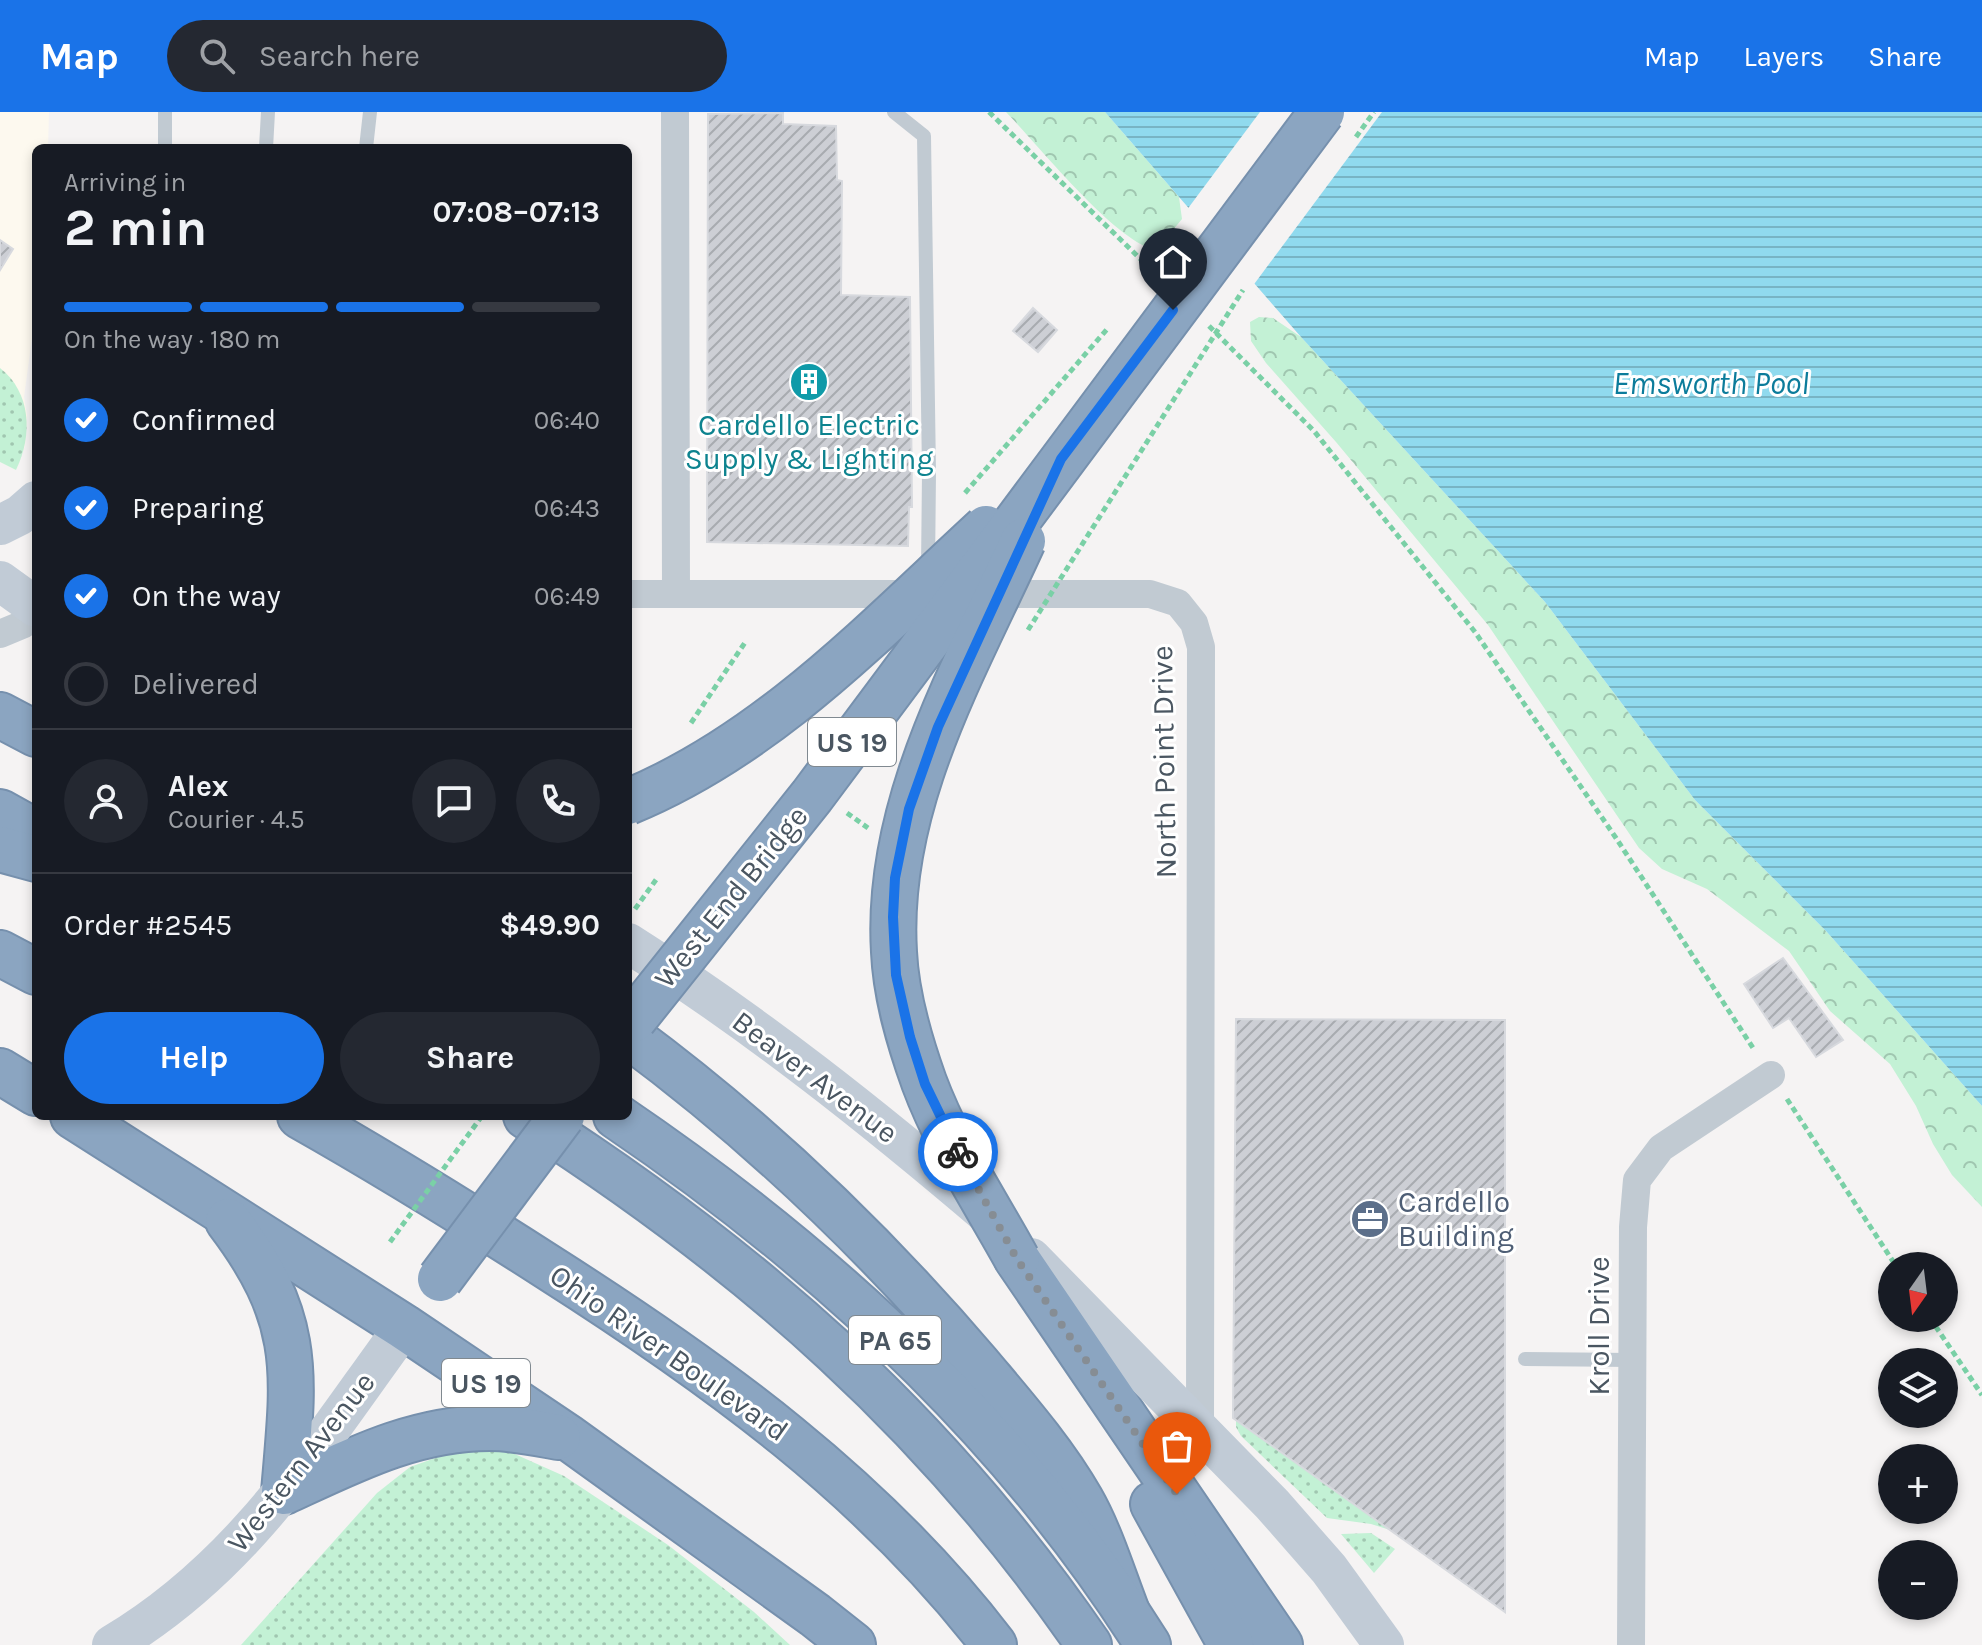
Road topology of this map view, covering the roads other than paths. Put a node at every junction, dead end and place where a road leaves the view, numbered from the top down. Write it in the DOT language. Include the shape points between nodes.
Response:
graph roads {
  1 [pos="165,112"];
  2 [pos="268,112"];
  3 [pos="370,112"];
  4 [pos="675,112"];
  5 [pos="894,112"];
  6 [pos="1338,125"];
  7 [pos="165,144"];
  8 [pos="266,144"];
  9 [pos="366,144"];
  10 [pos="1061,459"];
  11 [pos="32,504"];
  12 [pos="0,525"];
  13 [pos="0,581"];
  14 [pos="632,594"];
  15 [pos="676,594"];
  16 [pos="927,594"];
  17 [pos="32,606"];
  18 [pos="32,614"];
  19 [pos="0,634"];
  20 [pos="0,715"];
  21 [pos="32,732"];
  22 [pos="0,788"];
  23 [pos="632,800"];
  24 [pos="32,802"];
  25 [pos="0,812"];
  26 [pos="32,830"];
  27 [pos="0,849"];
  28 [pos="32,858"];
  29 [pos="632,946"];
  30 [pos="0,953"];
  31 [pos="32,970"];
  32 [pos="632,1023"];
  33 [pos="632,1038"];
  34 [pos="0,1071"];
  35 [pos="1771,1075"];
  36 [pos="32,1091"];
  37 [pos="79,1120"];
  38 [pos="307,1120"];
  39 [pos="532,1120"];
  40 [pos="559,1120"];
  41 [pos="622,1120"];
  42 [pos="215,1204"];
  43 [pos="404,1327"];
  44 [pos="1525,1359"];
  45 [pos="1632,1360"];
  46 [pos="1200,1428"];
  47 [pos="569,1438"];
  48 [pos="284,1492"];
  49 [pos="705,1536"];
  50 [pos="1196,1549"];
  51 [pos="1138,1629"];
  52 [pos="112,1645"];
  53 [pos="821,1645"];
  54 [pos="853,1645"];
  55 [pos="994,1645"];
  56 [pos="1089,1645"];
  57 [pos="1231,1645"];
  58 [pos="1280,1645"];
  59 [pos="1384,1645"];
  60 [pos="1631,1645"];
  1 -- 7 [label="lane"];
  2 -- 8 [label="lane"];
  3 -- 9 [label="lane"];
  4 -- 15 [label="street"];
  5 -- 16 [label="lane" via="924,136"];
  6 -- 10 [label="highway, West End Bridge / US 19, bridge"];
  10 -- 23 [label="highway, bridge" via="792,704 698,766"];
  10 -- 32 [label="highway, West End Bridge / US 19, bridge" via="812,796"];
  10 -- 50 [label="highway, US 19, bridge" via="922,768 901,843 894,955 910,1037 947,1132 1017,1259"];
  11 -- 12 [label="main road"];
  13 -- 17 [label="main road"];
  14 -- 15 [label="street, North Point Drive"];
  15 -- 16 [label="street, North Point Drive"];
  16 -- 46 [label="street, North Point Drive" via="1150,594 1178,603 1194,623 1201,647"];
  18 -- 19 [label="street" via="24,624"];
  20 -- 21 [label="highway"];
  22 -- 24 [label="highway"];
  25 -- 26 [label="highway"];
  27 -- 28 [label="highway"];
  29 -- 46 [label="main road, Beaver Avenue" via="885,1128 993,1220"];
  30 -- 31 [label="highway"];
  33 -- 51 [label="highway" via="838,1212 945,1326 1044,1445 1082,1501"];
  34 -- 36 [label="highway"];
  35 -- 45 [label="street, Kroll Drive" via="1661,1148 1637,1180"];
  37 -- 42 [label="highway"];
  38 -- 55 [label="highway, Ohio River Boulevard" via="604,1303 769,1420 868,1507"];
  39 -- 56 [label="highway" via="705,1240 836,1350 959,1477"];
  40 -- 43 [label="highway, bridge"];
  41 -- 51 [label="highway, PA 65" via="804,1256 934,1378 1054,1513"];
  42 -- 43 [label="highway"];
  42 -- 48 [label="highway" via="248,1247 281,1310 292,1395"];
  43 -- 47 [label="highway, US 19"];
  43 -- 48 [label="main road, Western Avenue"];
  44 -- 45 [label="lane"];
  45 -- 60 [label="street, Kroll Drive"];
  46 -- 59 [label="main road, Beaver Avenue" via="1329,1569"];
  47 -- 48 [label="highway" via="494,1428 430,1433 374,1451"];
  47 -- 49 [label="highway, US 19"];
  48 -- 52 [label="main road, Western Avenue" via="197,1585"];
  49 -- 53 [label="highway"];
  49 -- 54 [label="highway, US 19"];
  50 -- 57 [label="highway"];
  50 -- 58 [label="highway"];
}
